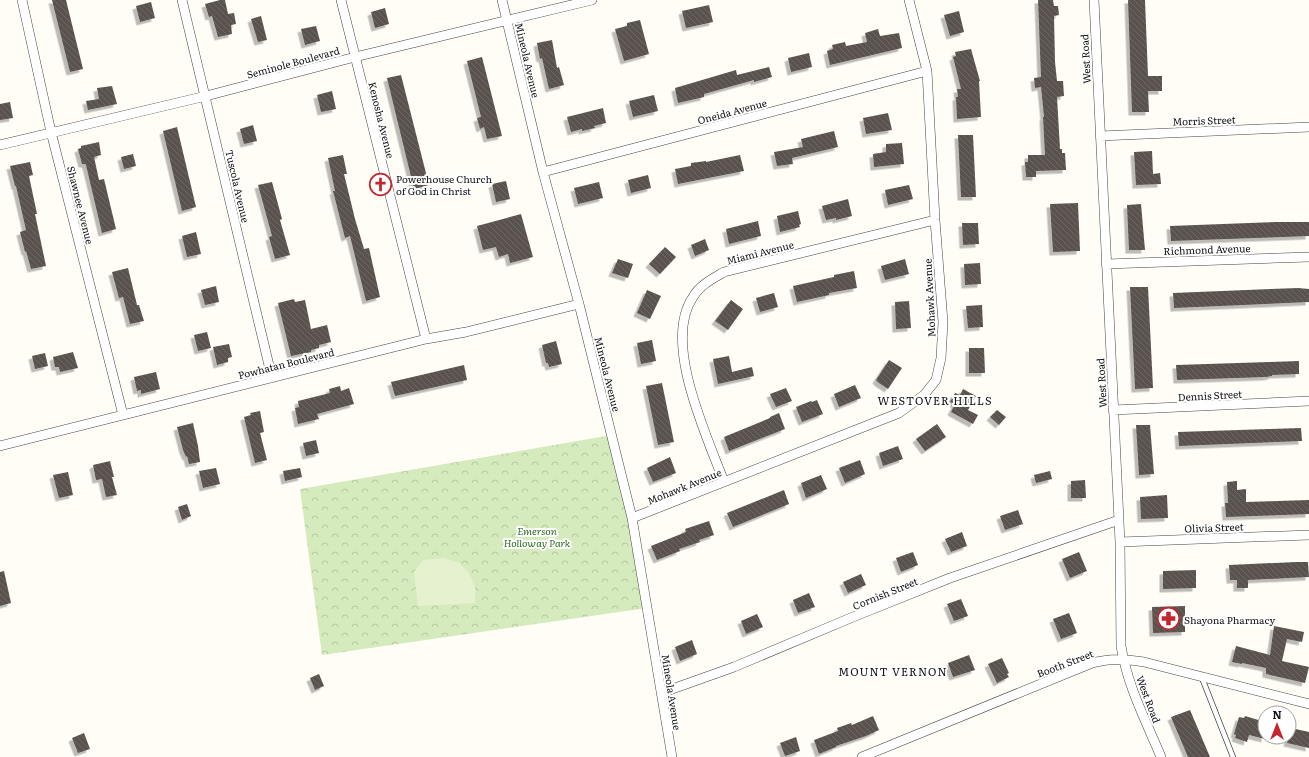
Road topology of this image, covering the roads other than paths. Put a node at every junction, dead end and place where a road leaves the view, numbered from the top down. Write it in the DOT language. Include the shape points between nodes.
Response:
graph roads {
  1 [pos="22,0"];
  2 [pos="182,0"];
  3 [pos="342,0"];
  4 [pos="502,0"];
  5 [pos="592,0"];
  6 [pos="909,0"];
  7 [pos="1094,0"];
  8 [pos="507,20"];
  9 [pos="355,57"];
  10 [pos="927,71"];
  11 [pos="206,96"];
  12 [pos="1309,127"];
  13 [pos="51,132"];
  14 [pos="1100,136"];
  15 [pos="0,145"];
  16 [pos="542,172"];
  17 [pos="935,220"];
  18 [pos="1309,257"];
  19 [pos="1106,264"];
  20 [pos="579,304"];
  21 [pos="426,339"];
  22 [pos="272,378"];
  23 [pos="1309,401"];
  24 [pos="1113,410"];
  25 [pos="123,415"];
  26 [pos="0,446"];
  27 [pos="724,482"];
  28 [pos="632,518"];
  29 [pos="1119,520"];
  30 [pos="1309,535"];
  31 [pos="1120,542"];
  32 [pos="1123,658"];
  33 [pos="1201,676"];
  34 [pos="661,693"];
  35 [pos="1309,704"];
  36 [pos="672,757"];
  37 [pos="862,757"];
  38 [pos="1161,757"];
  39 [pos="1233,757"];
  1 -- 13 [label="street, Shawnee Avenue"];
  2 -- 11 [label="street, Tuscola Avenue"];
  3 -- 9 [label="street, Kenosha Avenue"];
  4 -- 8 [label="street, Mineola Avenue"];
  5 -- 8 [label="street, Seminole Boulevard"];
  6 -- 10 [label="street, Mohawk Avenue"];
  7 -- 14 [label="street, West Road"];
  8 -- 9 [label="street, Seminole Boulevard"];
  8 -- 16 [label="street, Mineola Avenue"];
  9 -- 11 [label="street, Seminole Boulevard"];
  9 -- 21 [label="street, Kenosha Avenue"];
  10 -- 16 [label="street, Oneida Avenue"];
  10 -- 17 [label="street, Mohawk Avenue"];
  11 -- 13 [label="street, Seminole Boulevard"];
  11 -- 22 [label="street, Tuscola Avenue"];
  12 -- 14 [label="street, Morris Street"];
  13 -- 15 [label="street, Seminole Boulevard"];
  13 -- 25 [label="street, Shawnee Avenue"];
  14 -- 19 [label="street, West Road"];
  16 -- 20 [label="street, Mineola Avenue"];
  17 -- 27 [label="street, Mohawk Avenue" via="943,322 941,358 936,380 924,395 899,413"];
  17 -- 27 [label="street, Miami Avenue" via="724,272 703,285 692,297 682,328 686,369 692,399"];
  18 -- 19 [label="street, Richmond Avenue"];
  19 -- 24 [label="street, West Road"];
  20 -- 21 [label="street, Powhatan Boulevard" via="466,332"];
  20 -- 28 [label="street, Mineola Avenue"];
  21 -- 22 [label="street, Powhatan Boulevard"];
  22 -- 25 [label="street, Powhatan Boulevard"];
  23 -- 24 [label="street, Dennis Street"];
  24 -- 29 [label="street, West Road"];
  25 -- 26 [label="street, Powhatan Boulevard"];
  27 -- 28 [label="street, Mohawk Avenue"];
  28 -- 34 [label="street, Mineola Avenue"];
  29 -- 31 [label="street, West Road"];
  29 -- 34 [label="street, Cornish Street" via="950,578 734,667"];
  30 -- 31 [label="street, Olivia Street"];
  31 -- 32 [label="street, West Road" via="1120,634"];
  32 -- 33 [label="street, Booth Street"];
  32 -- 37 [label="street, Booth Street" via="1092,663"];
  32 -- 38 [label="street, West Road" via="1134,693"];
  33 -- 35 [label="street, Booth Street"];
  33 -- 39 [label="lane"];
  34 -- 36 [label="street, Mineola Avenue"];
}
